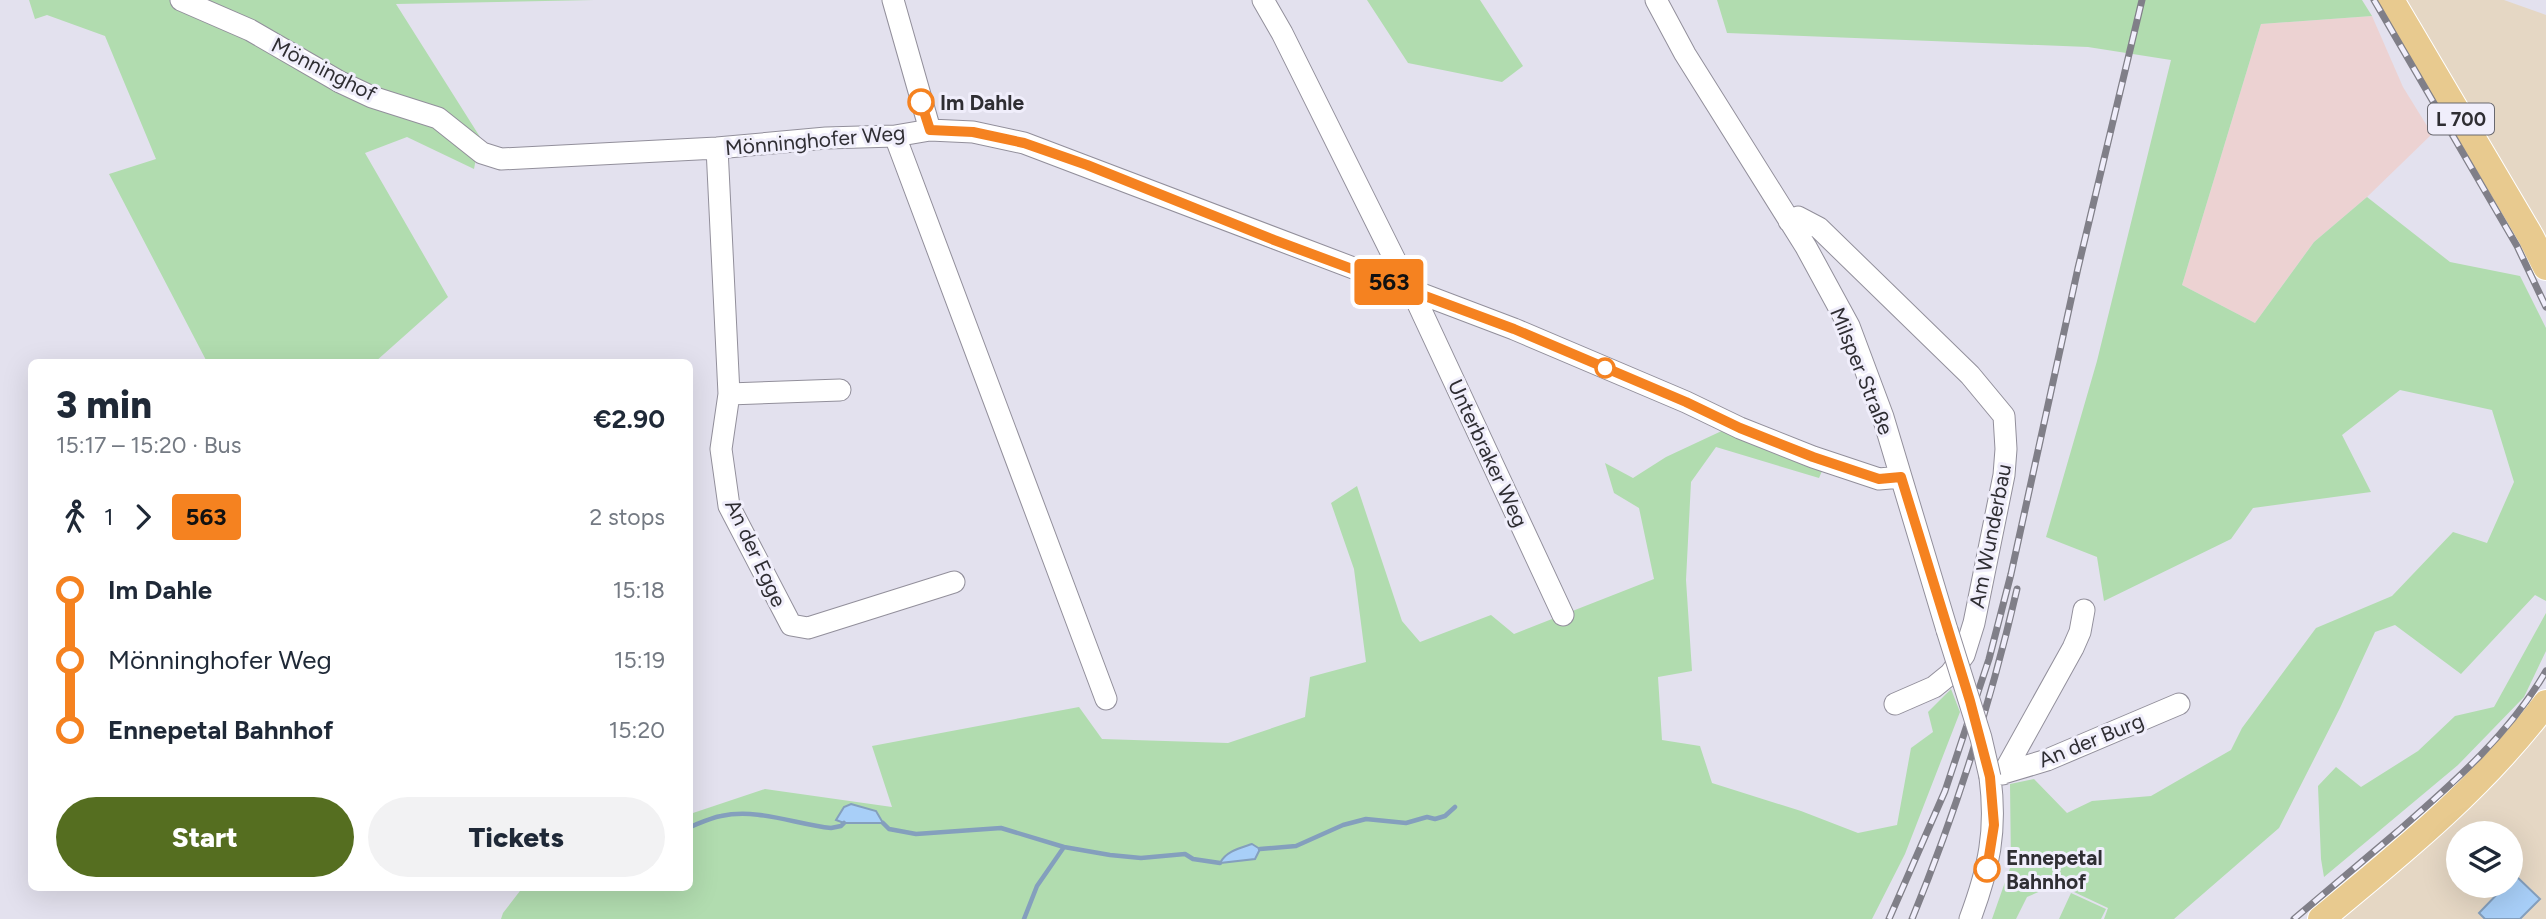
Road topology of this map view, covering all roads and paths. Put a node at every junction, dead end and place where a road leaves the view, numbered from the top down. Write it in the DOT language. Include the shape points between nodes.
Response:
graph roads {
  1 [pos="181,0"];
  2 [pos="893,0"];
  3 [pos="1263,0"];
  4 [pos="1657,0"];
  5 [pos="2391,0"];
  6 [pos="930,130"];
  7 [pos="895,136"];
  8 [pos="467,139"];
  9 [pos="717,148"];
  10 [pos="1789,221"];
  11 [pos="2546,267"];
  12 [pos="1388,282"];
  13 [pos="1412,291"];
  14 [pos="840,390"];
  15 [pos="729,394"];
  16 [pos="1901,477"];
  17 [pos="954,582"];
  18 [pos="2084,610"];
  19 [pos="1563,615"];
  20 [pos="1106,699"];
  21 [pos="2546,703"];
  22 [pos="1895,704"];
  23 [pos="2179,704"];
  24 [pos="1996,775"];
  25 [pos="1994,825"];
  26 [pos="1956,919"];
  27 [pos="1970,919"];
  28 [pos="2321,919"];
  1 -- 8 [label="street, Mönninghof" via="250,30 372,97 438,118"];
  2 -- 6 [label="street"];
  3 -- 12 [label="street" via="1395,260"];
  4 -- 10 [label="street, Milsper Straße" via="1685,54"];
  5 -- 11 [label="main road, L 700"];
  6 -- 7 [label="street, Mönninghofer Weg"];
  6 -- 12 [label="street, Mönninghofer Weg" via="973,132 1024,143"];
  7 -- 9 [label="street, Mönninghofer Weg"];
  7 -- 20 [label="street"];
  8 -- 9 [label="street, Mönninghofer Weg" via="482,153 501,159"];
  9 -- 15 [label="street, An der Egge"];
  10 -- 16 [label="street, Milsper Straße" via="1849,326"];
  10 -- 22 [label="street, Am Wunderbau" via="1798,217 1819,228 1970,375 2004,416 2004,475 1964,655 1934,687"];
  12 -- 13 [label="street, Mönninghofer Weg"];
  13 -- 16 [label="street, Mönninghofer Weg" via="1514,329 1813,457 1879,479"];
  13 -- 19 [label="street, Unterbraker Weg"];
  14 -- 15 [label="street"];
  15 -- 17 [label="street, An der Egge" via="722,449 729,506 790,625 808,628"];
  16 -- 24 [label="street, Milsper Straße, bridge"];
  18 -- 24 [label="street" via="2073,648"];
  21 -- 28 [label="main road" via="2465,796"];
  23 -- 24 [label="street, An der Burg"];
  24 -- 25 [label="street, Milsper Straße"];
  25 -- 26 [label="street"];
  25 -- 27 [label="street" via="1987,870"];
}
